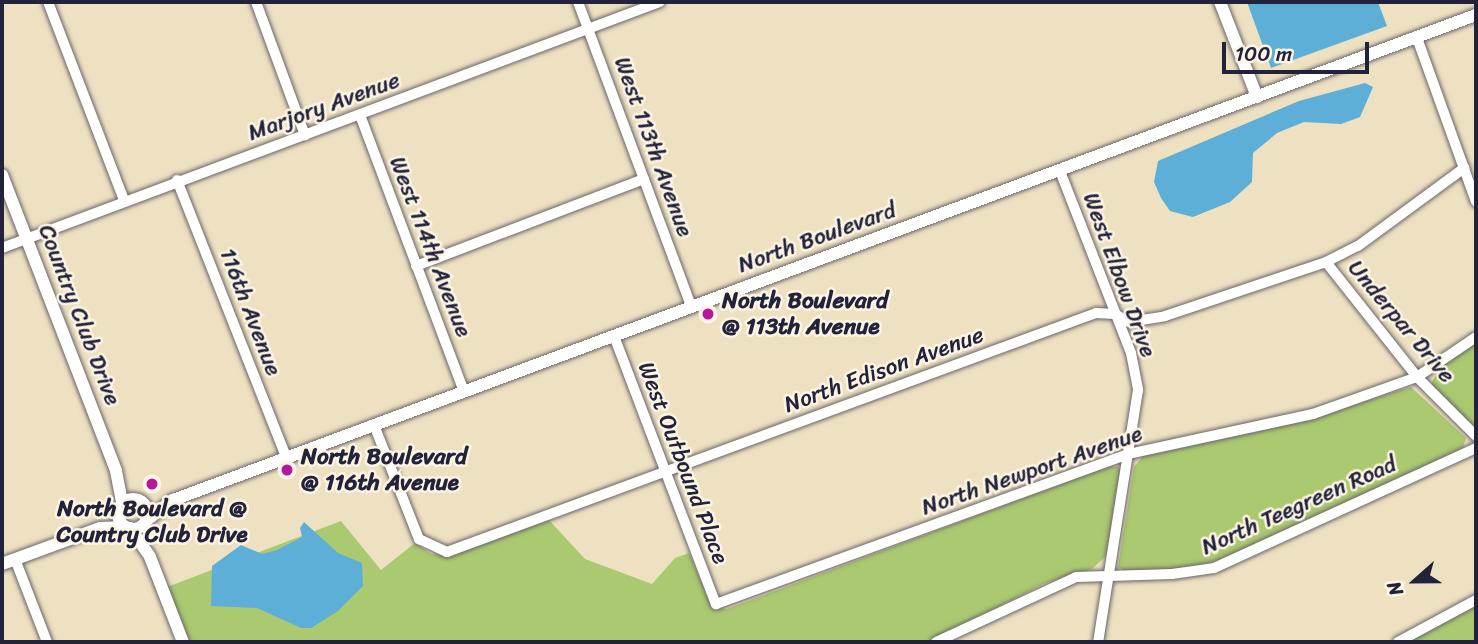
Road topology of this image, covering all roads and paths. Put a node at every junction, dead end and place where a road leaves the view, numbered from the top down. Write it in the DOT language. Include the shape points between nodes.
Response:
graph roads {
  1 [pos="48,2"];
  2 [pos="256,2"];
  3 [pos="578,2"];
  4 [pos="660,2"];
  5 [pos="1220,2"];
  6 [pos="1476,15"];
  7 [pos="588,29"];
  8 [pos="1417,38"];
  9 [pos="1257,97"];
  10 [pos="360,115"];
  11 [pos="305,135"];
  12 [pos="1464,168"];
  13 [pos="1060,171"];
  14 [pos="2,175"];
  15 [pos="644,179"];
  16 [pos="177,180"];
  17 [pos="124,200"];
  18 [pos="1476,202"];
  19 [pos="26,238"];
  20 [pos="2,248"];
  21 [pos="1326,262"];
  22 [pos="416,266"];
  23 [pos="691,306"];
  24 [pos="1115,314"];
  25 [pos="614,336"];
  26 [pos="1476,337"];
  27 [pos="1417,377"];
  28 [pos="464,392"];
  29 [pos="374,425"];
  30 [pos="1476,436"];
  31 [pos="1476,448"];
  32 [pos="1128,454"];
  33 [pos="286,457"];
  34 [pos="116,471"];
  35 [pos="665,472"];
  36 [pos="139,500"];
  37 [pos="173,500"];
  38 [pos="121,507"];
  39 [pos="146,521"];
  40 [pos="128,527"];
  41 [pos="100,528"];
  42 [pos="150,557"];
  43 [pos="15,559"];
  44 [pos="2,564"];
  45 [pos="1109,576"];
  46 [pos="1476,600"];
  47 [pos="716,604"];
  48 [pos="47,642"];
  49 [pos="183,642"];
  50 [pos="936,642"];
  51 [pos="1098,642"];
  52 [pos="1398,642"];
  1 -- 17 [label="street"];
  2 -- 11 [label="street"];
  3 -- 7 [label="street, West 113th Avenue"];
  4 -- 7 [label="street, Marjory Avenue"];
  5 -- 9 [label="street"];
  6 -- 8 [label="street, North Boulevard"];
  7 -- 10 [label="street, Marjory Avenue"];
  7 -- 15 [label="street, West 113th Avenue"];
  8 -- 9 [label="street, North Boulevard"];
  8 -- 12 [label="street"];
  9 -- 13 [label="street, North Boulevard"];
  10 -- 11 [label="street, Marjory Avenue"];
  10 -- 22 [label="street, West 114th Avenue"];
  11 -- 16 [label="street, Marjory Avenue"];
  12 -- 18 [label="street"];
  12 -- 21 [label="street, North Edison Avenue" via="1388,225"];
  13 -- 23 [label="street, North Boulevard"];
  13 -- 24 [label="street, West Elbow Drive"];
  14 -- 19 [label="street, Country Club Drive"];
  15 -- 22 [label="street"];
  15 -- 23 [label="street, West 113th Avenue"];
  16 -- 17 [label="street, Marjory Avenue"];
  16 -- 33 [label="street, 116th Avenue"];
  17 -- 19 [label="street, Marjory Avenue"];
  19 -- 20 [label="street, Marjory Avenue"];
  19 -- 34 [label="street, Country Club Drive"];
  21 -- 24 [label="street, North Edison Avenue" via="1165,316 1129,322"];
  21 -- 27 [label="street, Underpar Drive"];
  22 -- 28 [label="street, West 114th Avenue"];
  23 -- 25 [label="street, North Boulevard"];
  24 -- 32 [label="street, West Elbow Drive" via="1131,353 1138,390"];
  24 -- 35 [label="street, North Edison Avenue" via="1096,313"];
  25 -- 28 [label="street, North Boulevard"];
  25 -- 35 [label="street, West Outbound Place"];
  26 -- 27 [label="street, North Newport Avenue"];
  27 -- 30 [label="street, Underpar Drive"];
  27 -- 32 [label="street, North Newport Avenue" via="1313,414"];
  28 -- 29 [label="street, North Boulevard"];
  29 -- 33 [label="street, North Boulevard"];
  29 -- 35 [label="street, North Edison Avenue" via="419,539 447,552"];
  31 -- 45 [label="street, North Teegreen Road" via="1214,568 1172,575"];
  32 -- 45 [label="street, West Elbow Drive"];
  32 -- 47 [label="street, North Newport Avenue"];
  33 -- 37 [label="street, North Boulevard"];
  34 -- 36 [label="street, Country Club Drive"];
  34 -- 38 [label="street, Country Club Drive"];
  35 -- 47 [label="street, West Outbound Place"];
  36 -- 37 [label="street, North Boulevard"];
  36 -- 38 [label="street, North Boulevard"];
  36 -- 39 [label="street, Country Club Drive"];
  37 -- 39 [label="street, North Boulevard"];
  38 -- 40 [label="street, Country Club Drive" via="120,520"];
  38 -- 41 [label="street"];
  39 -- 40 [label="street, North Boulevard"];
  39 -- 42 [label="street"];
  40 -- 41 [label="street"];
  40 -- 42 [label="street"];
  41 -- 43 [label="street"];
  42 -- 49 [label="street"];
  43 -- 44 [label="street"];
  43 -- 48 [label="street"];
  45 -- 50 [label="street, North Teegreen Road" via="1076,577 1044,589"];
  45 -- 51 [label="street, West Elbow Drive"];
  46 -- 52 [label="street"];
}
